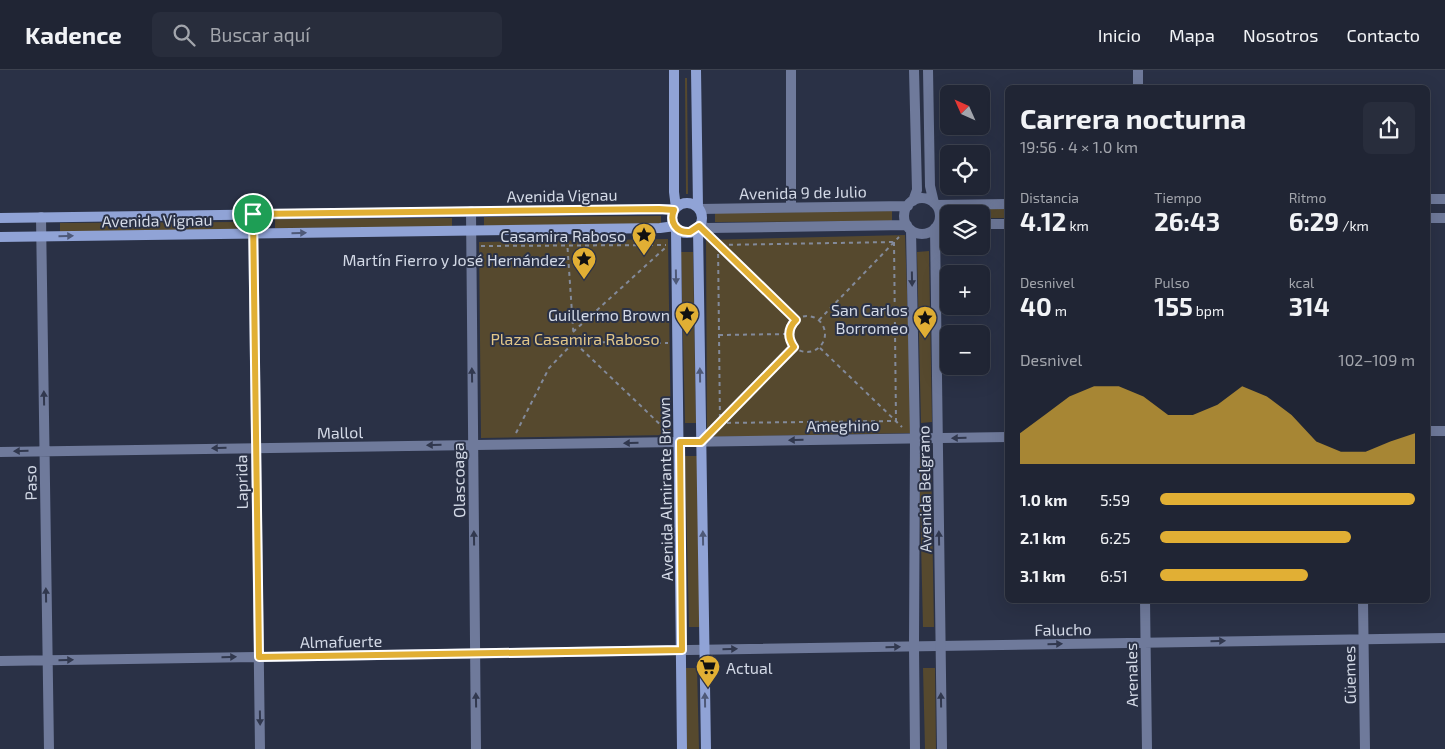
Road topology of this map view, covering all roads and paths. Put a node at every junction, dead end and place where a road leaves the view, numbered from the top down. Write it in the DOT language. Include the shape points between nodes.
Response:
graph roads {
  1 [pos="674,70"];
  2 [pos="696,70"];
  3 [pos="791,70"];
  4 [pos="914,70"];
  5 [pos="928,70"];
  6 [pos="1138,70"];
  7 [pos="1138,85"];
  8 [pos="915,105"];
  9 [pos="929,105"];
  10 [pos="1430,199"];
  11 [pos="1445,199"];
  12 [pos="910,204"];
  13 [pos="935,204"];
  14 [pos="1005,204"];
  15 [pos="791,207"];
  16 [pos="675,208"];
  17 [pos="699,208"];
  18 [pos="471,211"];
  19 [pos="253,214"];
  20 [pos="41,217"];
  21 [pos="0,218"];
  22 [pos="1430,218"];
  23 [pos="1445,218"];
  24 [pos="990,224"];
  25 [pos="1005,224"];
  26 [pos="699,226"];
  27 [pos="936,226"];
  28 [pos="940,226"];
  29 [pos="676,227"];
  30 [pos="909,228"];
  31 [pos="566,230"];
  32 [pos="471,231"];
  33 [pos="253,234"];
  34 [pos="0,237"];
  35 [pos="41,237"];
  36 [pos="894,242"];
  37 [pos="718,245"];
  38 [pos="471,246"];
  39 [pos="567,246"];
  40 [pos="796,320"];
  41 [pos="819,320"];
  42 [pos="573,332"];
  43 [pos="789,334"];
  44 [pos="719,335"];
  45 [pos="574,342"];
  46 [pos="678,343"];
  47 [pos="794,347"];
  48 [pos="820,348"];
  49 [pos="896,421"];
  50 [pos="720,423"];
  51 [pos="1430,431"];
  52 [pos="1445,431"];
  53 [pos="1005,437"];
  54 [pos="914,438"];
  55 [pos="938,438"];
  56 [pos="680,442"];
  57 [pos="701,442"];
  58 [pos="511,444"];
  59 [pos="473,445"];
  60 [pos="256,448"];
  61 [pos="44,451"];
  62 [pos="0,452"];
  63 [pos="1145,603"];
  64 [pos="1363,603"];
  65 [pos="1445,638"];
  66 [pos="1364,639"];
  67 [pos="1146,643"];
  68 [pos="914,646"];
  69 [pos="941,646"];
  70 [pos="682,650"];
  71 [pos="705,650"];
  72 [pos="475,654"];
  73 [pos="259,657"];
  74 [pos="47,660"];
  75 [pos="0,661"];
  76 [pos="48,749"];
  77 [pos="260,749"];
  78 [pos="476,749"];
  79 [pos="682,749"];
  80 [pos="706,749"];
  81 [pos="915,749"];
  82 [pos="942,749"];
  83 [pos="1147,749"];
  84 [pos="1365,749"];
  1 -- 16 [label="main road"];
  2 -- 17 [label="main road"];
  3 -- 15 [label="street"];
  4 -- 8 [label="street"];
  5 -- 9 [label="street"];
  6 -- 7 [label="street"];
  8 -- 9 [label="street"];
  8 -- 12 [label="street" via="917,190"];
  9 -- 13 [label="street" via="930,186"];
  10 -- 11 [label="street"];
  12 -- 13 [label="street" via="921,198"];
  12 -- 15 [label="street, Avenida 9 de Julio"];
  12 -- 30 [label="street" via="904,216"];
  13 -- 14 [label="street"];
  13 -- 27 [label="street" via="940,216"];
  15 -- 17 [label="street, Avenida 9 de Julio"];
  16 -- 17 [label="main road" via="687,203"];
  16 -- 18 [label="main road, Avenida Vignau"];
  16 -- 29 [label="main road" via="672,219"];
  17 -- 26 [label="main road" via="702,219"];
  18 -- 19 [label="main road, Avenida Vignau"];
  18 -- 32 [label="street, Olascoaga"];
  19 -- 20 [label="main road, Avenida Vignau"];
  19 -- 33 [label="street, Laprida"];
  20 -- 21 [label="main road, Avenida Vignau"];
  20 -- 35 [label="street, Paso"];
  22 -- 23 [label="street"];
  24 -- 25 [label="street"];
  26 -- 29 [label="main road" via="694,231 685,232"];
  26 -- 30 [label="street"];
  26 -- 37 [label="path"];
  57 -- 26 [label="main road, one-way"];
  27 -- 28 [label="street"];
  27 -- 30 [label="street" via="921,234"];
  27 -- 55 [label="street, Avenida Belgrano"];
  29 -- 31 [label="main road, Avenida Vignau"];
  29 -- 46 [label="main road, Avenida Almirante Brown, one-way"];
  30 -- 36 [label="path"];
  30 -- 54 [label="street, Avenida Belgrano, one-way"];
  31 -- 32 [label="main road, Avenida Vignau"];
  31 -- 39 [label="path"];
  33 -- 32 [label="main road, Avenida Vignau, one-way"];
  32 -- 38 [label="street, Olascoaga"];
  35 -- 33 [label="main road, Avenida Vignau, one-way"];
  33 -- 60 [label="street, Laprida"];
  34 -- 35 [label="main road, Avenida Vignau"];
  61 -- 35 [label="street, Paso, one-way"];
  36 -- 37 [label="path"];
  36 -- 41 [label="path"];
  36 -- 49 [label="path"];
  37 -- 40 [label="path"];
  37 -- 44 [label="path"];
  38 -- 39 [label="path"];
  59 -- 38 [label="street, Olascoaga, one-way"];
  39 -- 42 [label="path"];
  39 -- 42 [label="path" via="669,245"];
  40 -- 41 [label="path" via="808,316"];
  40 -- 43 [label="path"];
  41 -- 48 [label="path" via="825,337"];
  42 -- 45 [label="path"];
  43 -- 44 [label="path"];
  43 -- 47 [label="path"];
  44 -- 50 [label="path"];
  45 -- 46 [label="path"];
  45 -- 56 [label="path"];
  45 -- 58 [label="path" via="549,368"];
  46 -- 56 [label="main road, Avenida Almirante Brown"];
  47 -- 48 [label="path" via="804,352"];
  47 -- 50 [label="path"];
  48 -- 49 [label="path"];
  49 -- 50 [label="path"];
  49 -- 54 [label="path"];
  50 -- 57 [label="path"];
  51 -- 52 [label="street"];
  53 -- 55 [label="street, Ameghino, one-way"];
  54 -- 55 [label="street, Ameghino"];
  54 -- 57 [label="street, Ameghino, one-way"];
  54 -- 68 [label="street, Avenida Belgrano"];
  69 -- 55 [label="street, Avenida Belgrano, one-way"];
  56 -- 57 [label="street, Ameghino"];
  56 -- 58 [label="street, Mallol, one-way"];
  56 -- 70 [label="main road, Avenida Almirante Brown"];
  71 -- 57 [label="main road, one-way"];
  58 -- 59 [label="street, Mallol"];
  59 -- 60 [label="street, Mallol, one-way"];
  72 -- 59 [label="street, Olascoaga, one-way"];
  60 -- 61 [label="street, Mallol, one-way"];
  60 -- 73 [label="street, Laprida"];
  61 -- 62 [label="street, Mallol, one-way"];
  74 -- 61 [label="street, Paso, one-way"];
  63 -- 67 [label="street, Arenales"];
  64 -- 66 [label="street, Güemes"];
  65 -- 66 [label="street, Falucho"];
  67 -- 66 [label="street, Falucho, one-way"];
  66 -- 84 [label="street, Güemes"];
  69 -- 67 [label="street, Falucho, one-way"];
  67 -- 83 [label="street, Arenales"];
  68 -- 69 [label="street, Falucho"];
  71 -- 68 [label="street, Falucho, one-way"];
  68 -- 81 [label="street, Avenida Belgrano"];
  82 -- 69 [label="street, Avenida Belgrano, one-way"];
  70 -- 71 [label="street, Falucho"];
  70 -- 72 [label="street, Almafuerte"];
  70 -- 79 [label="main road, Avenida Almirante Brown"];
  80 -- 71 [label="main road, one-way"];
  72 -- 73 [label="street, Almafuerte"];
  78 -- 72 [label="street, Olascoaga, one-way"];
  74 -- 73 [label="street, Almafuerte, one-way"];
  73 -- 77 [label="street, Laprida, one-way"];
  74 -- 75 [label="street, Almafuerte"];
  74 -- 76 [label="street, Paso"];
}
